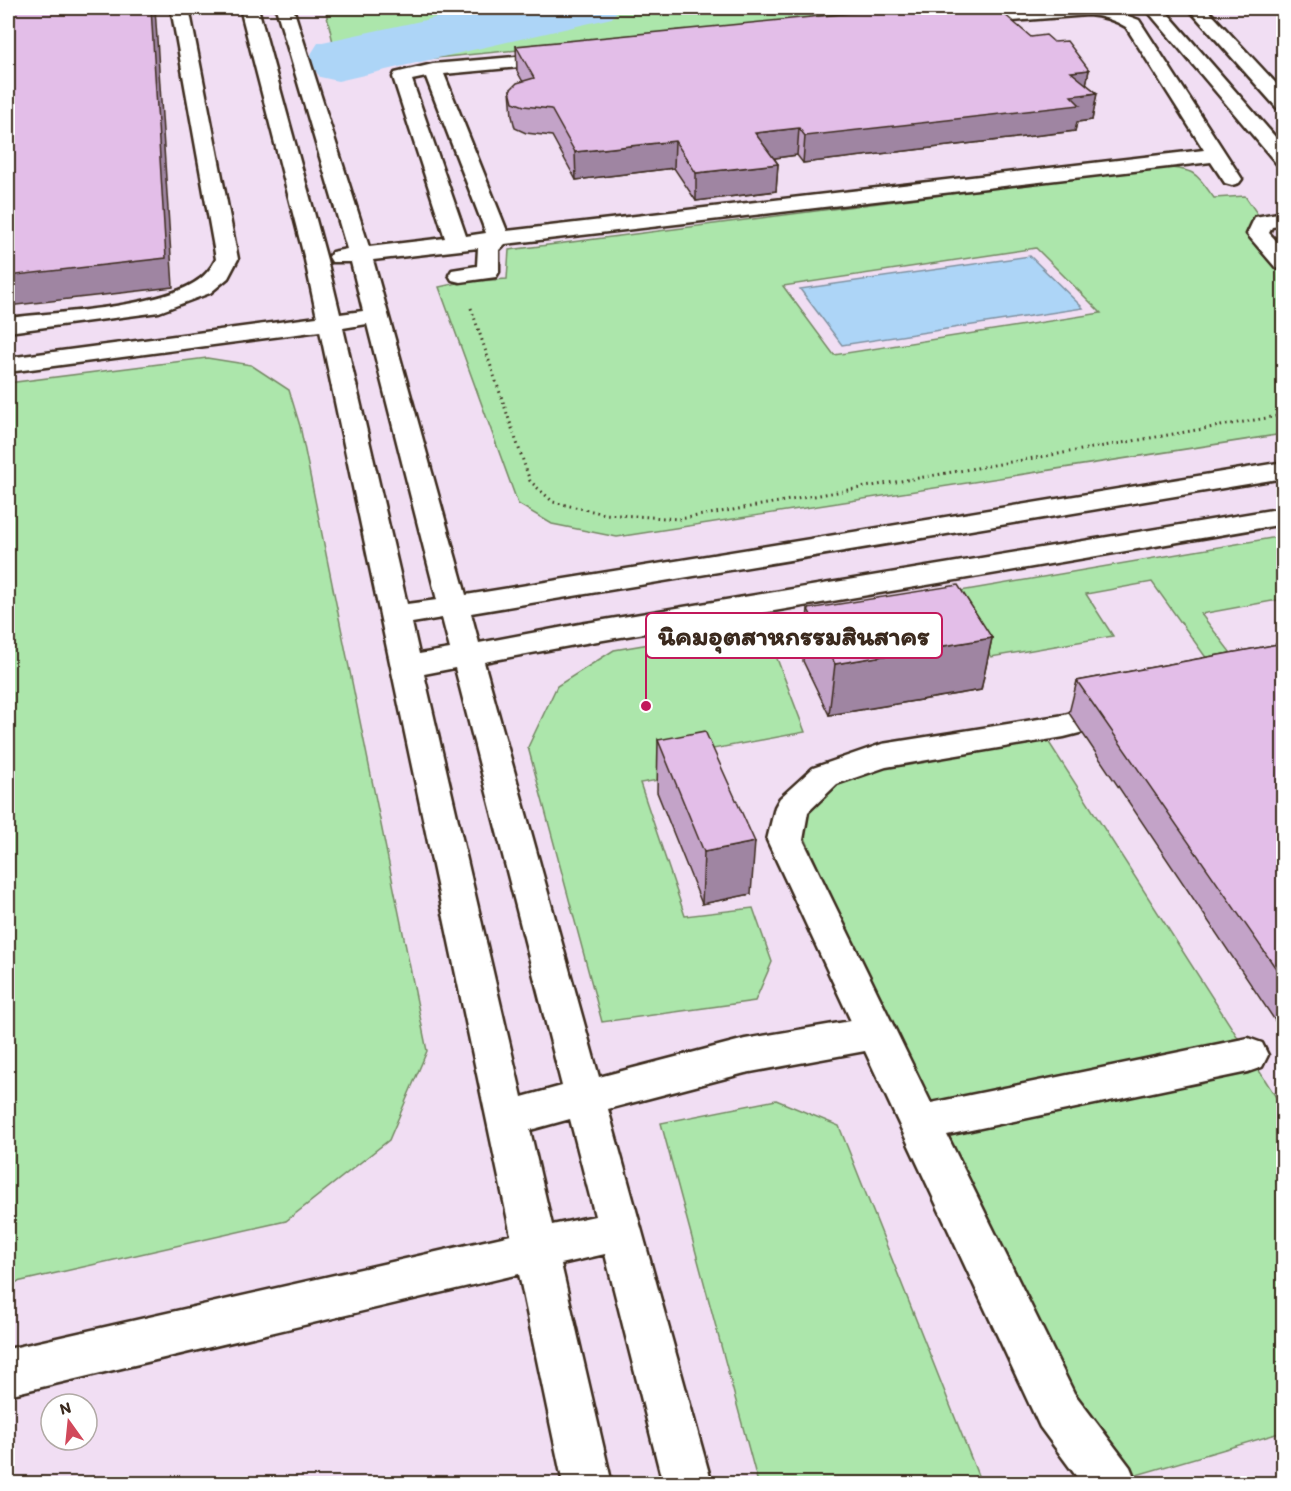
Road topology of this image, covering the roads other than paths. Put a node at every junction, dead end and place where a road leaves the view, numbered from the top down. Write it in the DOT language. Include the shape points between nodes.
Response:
graph roads {
  1 [pos="180,8"];
  2 [pos="249,8"];
  3 [pos="284,8"];
  4 [pos="1154,8"];
  5 [pos="1197,8"];
  6 [pos="942,22"];
  7 [pos="575,57"];
  8 [pos="433,70"];
  9 [pos="1284,104"];
  10 [pos="1214,149"];
  11 [pos="1284,160"];
  12 [pos="1232,179"];
  13 [pos="1284,218"];
  14 [pos="497,232"];
  15 [pos="456,236"];
  16 [pos="358,249"];
  17 [pos="314,254"];
  18 [pos="1284,263"];
  19 [pos="460,276"];
  20 [pos="376,316"];
  21 [pos="330,322"];
  22 [pos="8,325"];
  23 [pos="8,366"];
  24 [pos="1284,470"];
  25 [pos="1284,516"];
  26 [pos="454,606"];
  27 [pos="395,616"];
  28 [pos="467,656"];
  29 [pos="406,667"];
  30 [pos="1156,703"];
  31 [pos="878,1032"];
  32 [pos="1248,1055"];
  33 [pos="584,1099"];
  34 [pos="508,1118"];
  35 [pos="921,1123"];
  36 [pos="620,1230"];
  37 [pos="536,1250"];
  38 [pos="8,1372"];
  39 [pos="588,1484"];
  40 [pos="688,1484"];
  41 [pos="1113,1484"];
  1 -- 22 [label="street" via="227,259 220,273 202,288 151,307"];
  2 -- 17 [label="street"];
  3 -- 16 [label="street"];
  4 -- 11 [label="street"];
  5 -- 9 [label="street"];
  6 -- 10 [label="street" via="1090,9 1119,15 1133,24"];
  7 -- 8 [label="street"];
  8 -- 14 [label="street"];
  8 -- 15 [label="street" via="408,74 401,81"];
  10 -- 12 [label="street"];
  10 -- 14 [label="street"];
  13 -- 18 [label="street" via="1263,222 1258,234"];
  14 -- 15 [label="street"];
  14 -- 19 [label="street" via="488,249 488,272"];
  15 -- 16 [label="street"];
  16 -- 17 [label="street"];
  16 -- 20 [label="street"];
  17 -- 21 [label="street"];
  20 -- 21 [label="street"];
  20 -- 26 [label="street"];
  21 -- 23 [label="street"];
  21 -- 27 [label="street"];
  24 -- 26 [label="street"];
  25 -- 28 [label="street"];
  26 -- 27 [label="street"];
  26 -- 28 [label="street"];
  27 -- 29 [label="street"];
  28 -- 29 [label="street"];
  28 -- 33 [label="street"];
  29 -- 34 [label="street"];
  30 -- 31 [label="street" via="1064,726 882,756 825,776 792,807 785,840"];
  31 -- 33 [label="street" via="745,1056"];
  31 -- 35 [label="street"];
  32 -- 35 [label="street"];
  33 -- 34 [label="street"];
  33 -- 36 [label="street"];
  34 -- 37 [label="street"];
  35 -- 41 [label="street" via="1057,1410"];
  36 -- 37 [label="street"];
  36 -- 40 [label="street"];
  37 -- 38 [label="street"];
  37 -- 39 [label="street"];
}
